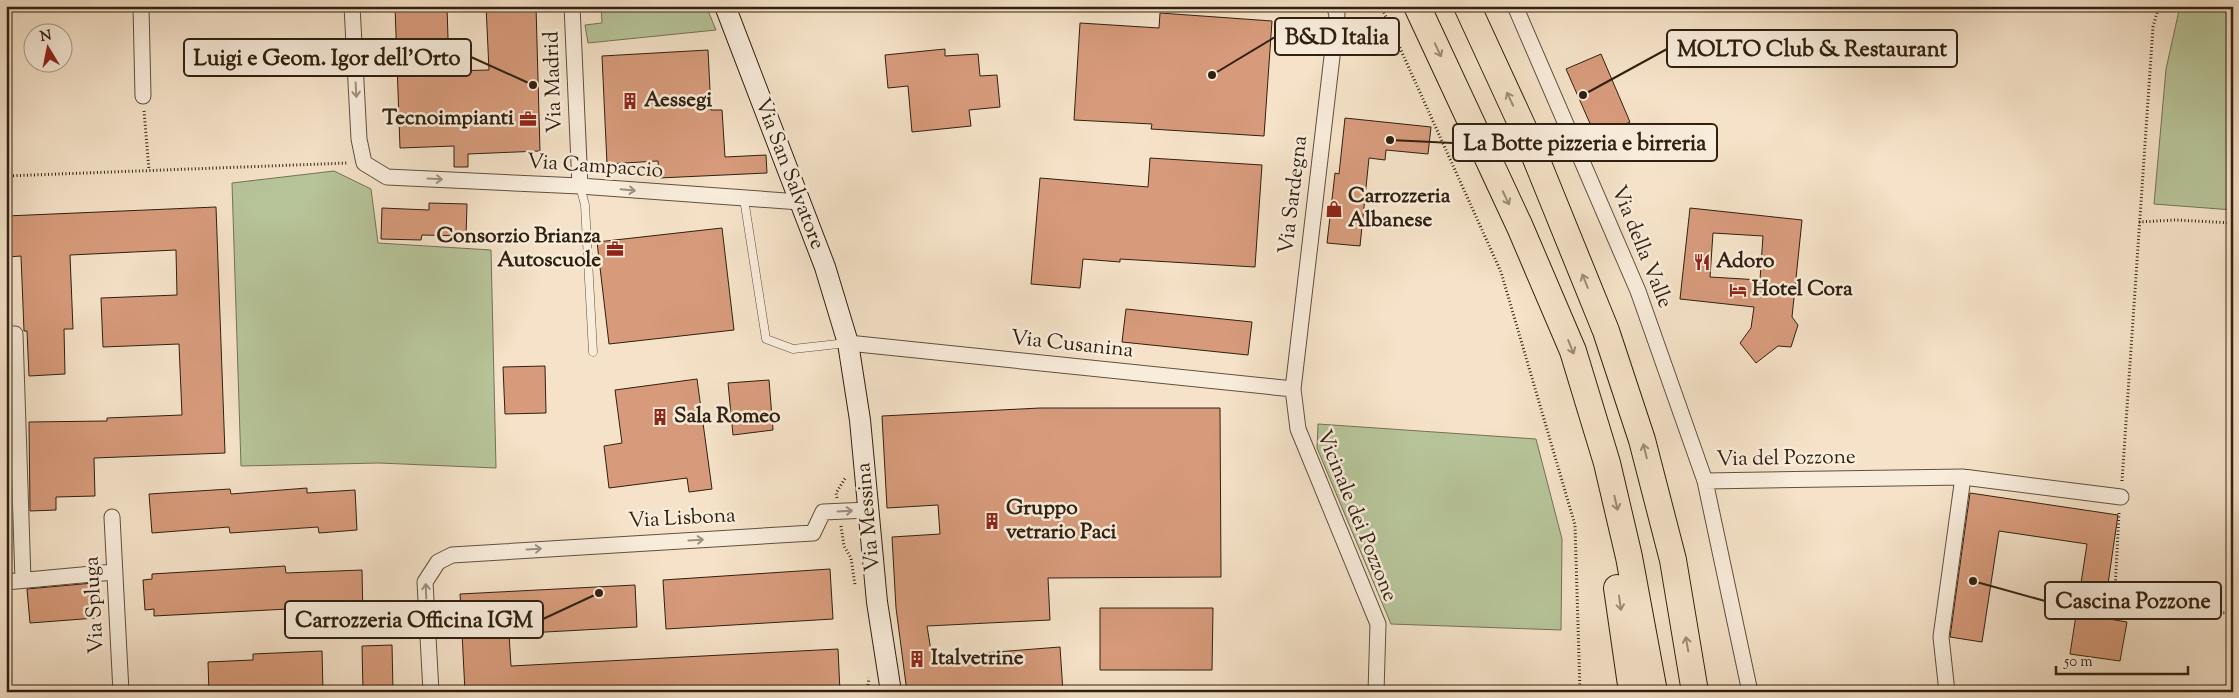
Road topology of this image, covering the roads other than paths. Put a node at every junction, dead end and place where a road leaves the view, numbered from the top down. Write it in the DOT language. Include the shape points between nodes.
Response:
graph roads {
  1 [pos="141,6"];
  2 [pos="352,6"];
  3 [pos="572,6"];
  4 [pos="725,6"];
  5 [pos="1334,6"];
  6 [pos="1417,6"];
  7 [pos="1467,6"];
  8 [pos="1515,6"];
  9 [pos="143,96"];
  10 [pos="580,186"];
  11 [pos="744,199"];
  12 [pos="800,202"];
  13 [pos="10,334"];
  14 [pos="848,343"];
  15 [pos="593,352"];
  16 [pos="1293,389"];
  17 [pos="1963,477"];
  18 [pos="1705,481"];
  19 [pos="2121,497"];
  20 [pos="869,510"];
  21 [pos="112,517"];
  22 [pos="1629,557"];
  23 [pos="114,572"];
  24 [pos="23,580"];
  25 [pos="6,582"];
  26 [pos="121,692"];
  27 [pos="432,692"];
  28 [pos="891,692"];
  29 [pos="1376,692"];
  30 [pos="1632,692"];
  31 [pos="1654,692"];
  32 [pos="1695,692"];
  33 [pos="1750,692"];
  34 [pos="1947,692"];
  1 -- 9 [label="street"];
  2 -- 10 [label="street, Via Campaccio, one-way" via="359,139 364,163 387,177"];
  3 -- 10 [label="street, Via Madrid"];
  4 -- 12 [label="street, Via San Salvatore"];
  5 -- 16 [label="street, Via Sardegna" via="1337,14"];
  6 -- 22 [label="highway, one-way" via="1520,227 1573,351 1607,463"];
  32 -- 7 [label="highway, one-way" via="1673,560 1642,440 1606,331 1526,134"];
  8 -- 18 [label="street, Via della Valle" via="1638,291"];
  10 -- 11 [label="street, Via Campaccio, one-way"];
  10 -- 15 [label="lane" via="586,205"];
  11 -- 12 [label="street, Via Campaccio"];
  11 -- 14 [label="lane" via="766,339 793,349"];
  12 -- 14 [label="street, Via San Salvatore"];
  13 -- 24 [label="street"];
  14 -- 16 [label="street, Via Cusanina"];
  14 -- 20 [label="street, Via Messina"];
  16 -- 29 [label="street, Vicinale dei Pozzone" via="1298,429 1378,624"];
  17 -- 18 [label="street, Via del Pozzone"];
  17 -- 19 [label="street, Via del Pozzone"];
  17 -- 34 [label="street" via="1942,637"];
  18 -- 33 [label="street, Via del Pozzone"];
  27 -- 20 [label="street, Via Lisbona, one-way" via="425,582 438,562 452,555 813,533 823,512"];
  20 -- 28 [label="street, Via Messina" via="877,602"];
  21 -- 23 [label="street, Via Spluga"];
  22 -- 30 [label="highway, one-way" via="1617,586"];
  22 -- 31 [label="highway"];
  23 -- 24 [label="street"];
  23 -- 26 [label="street, Via Spluga"];
  24 -- 25 [label="street"];
}
